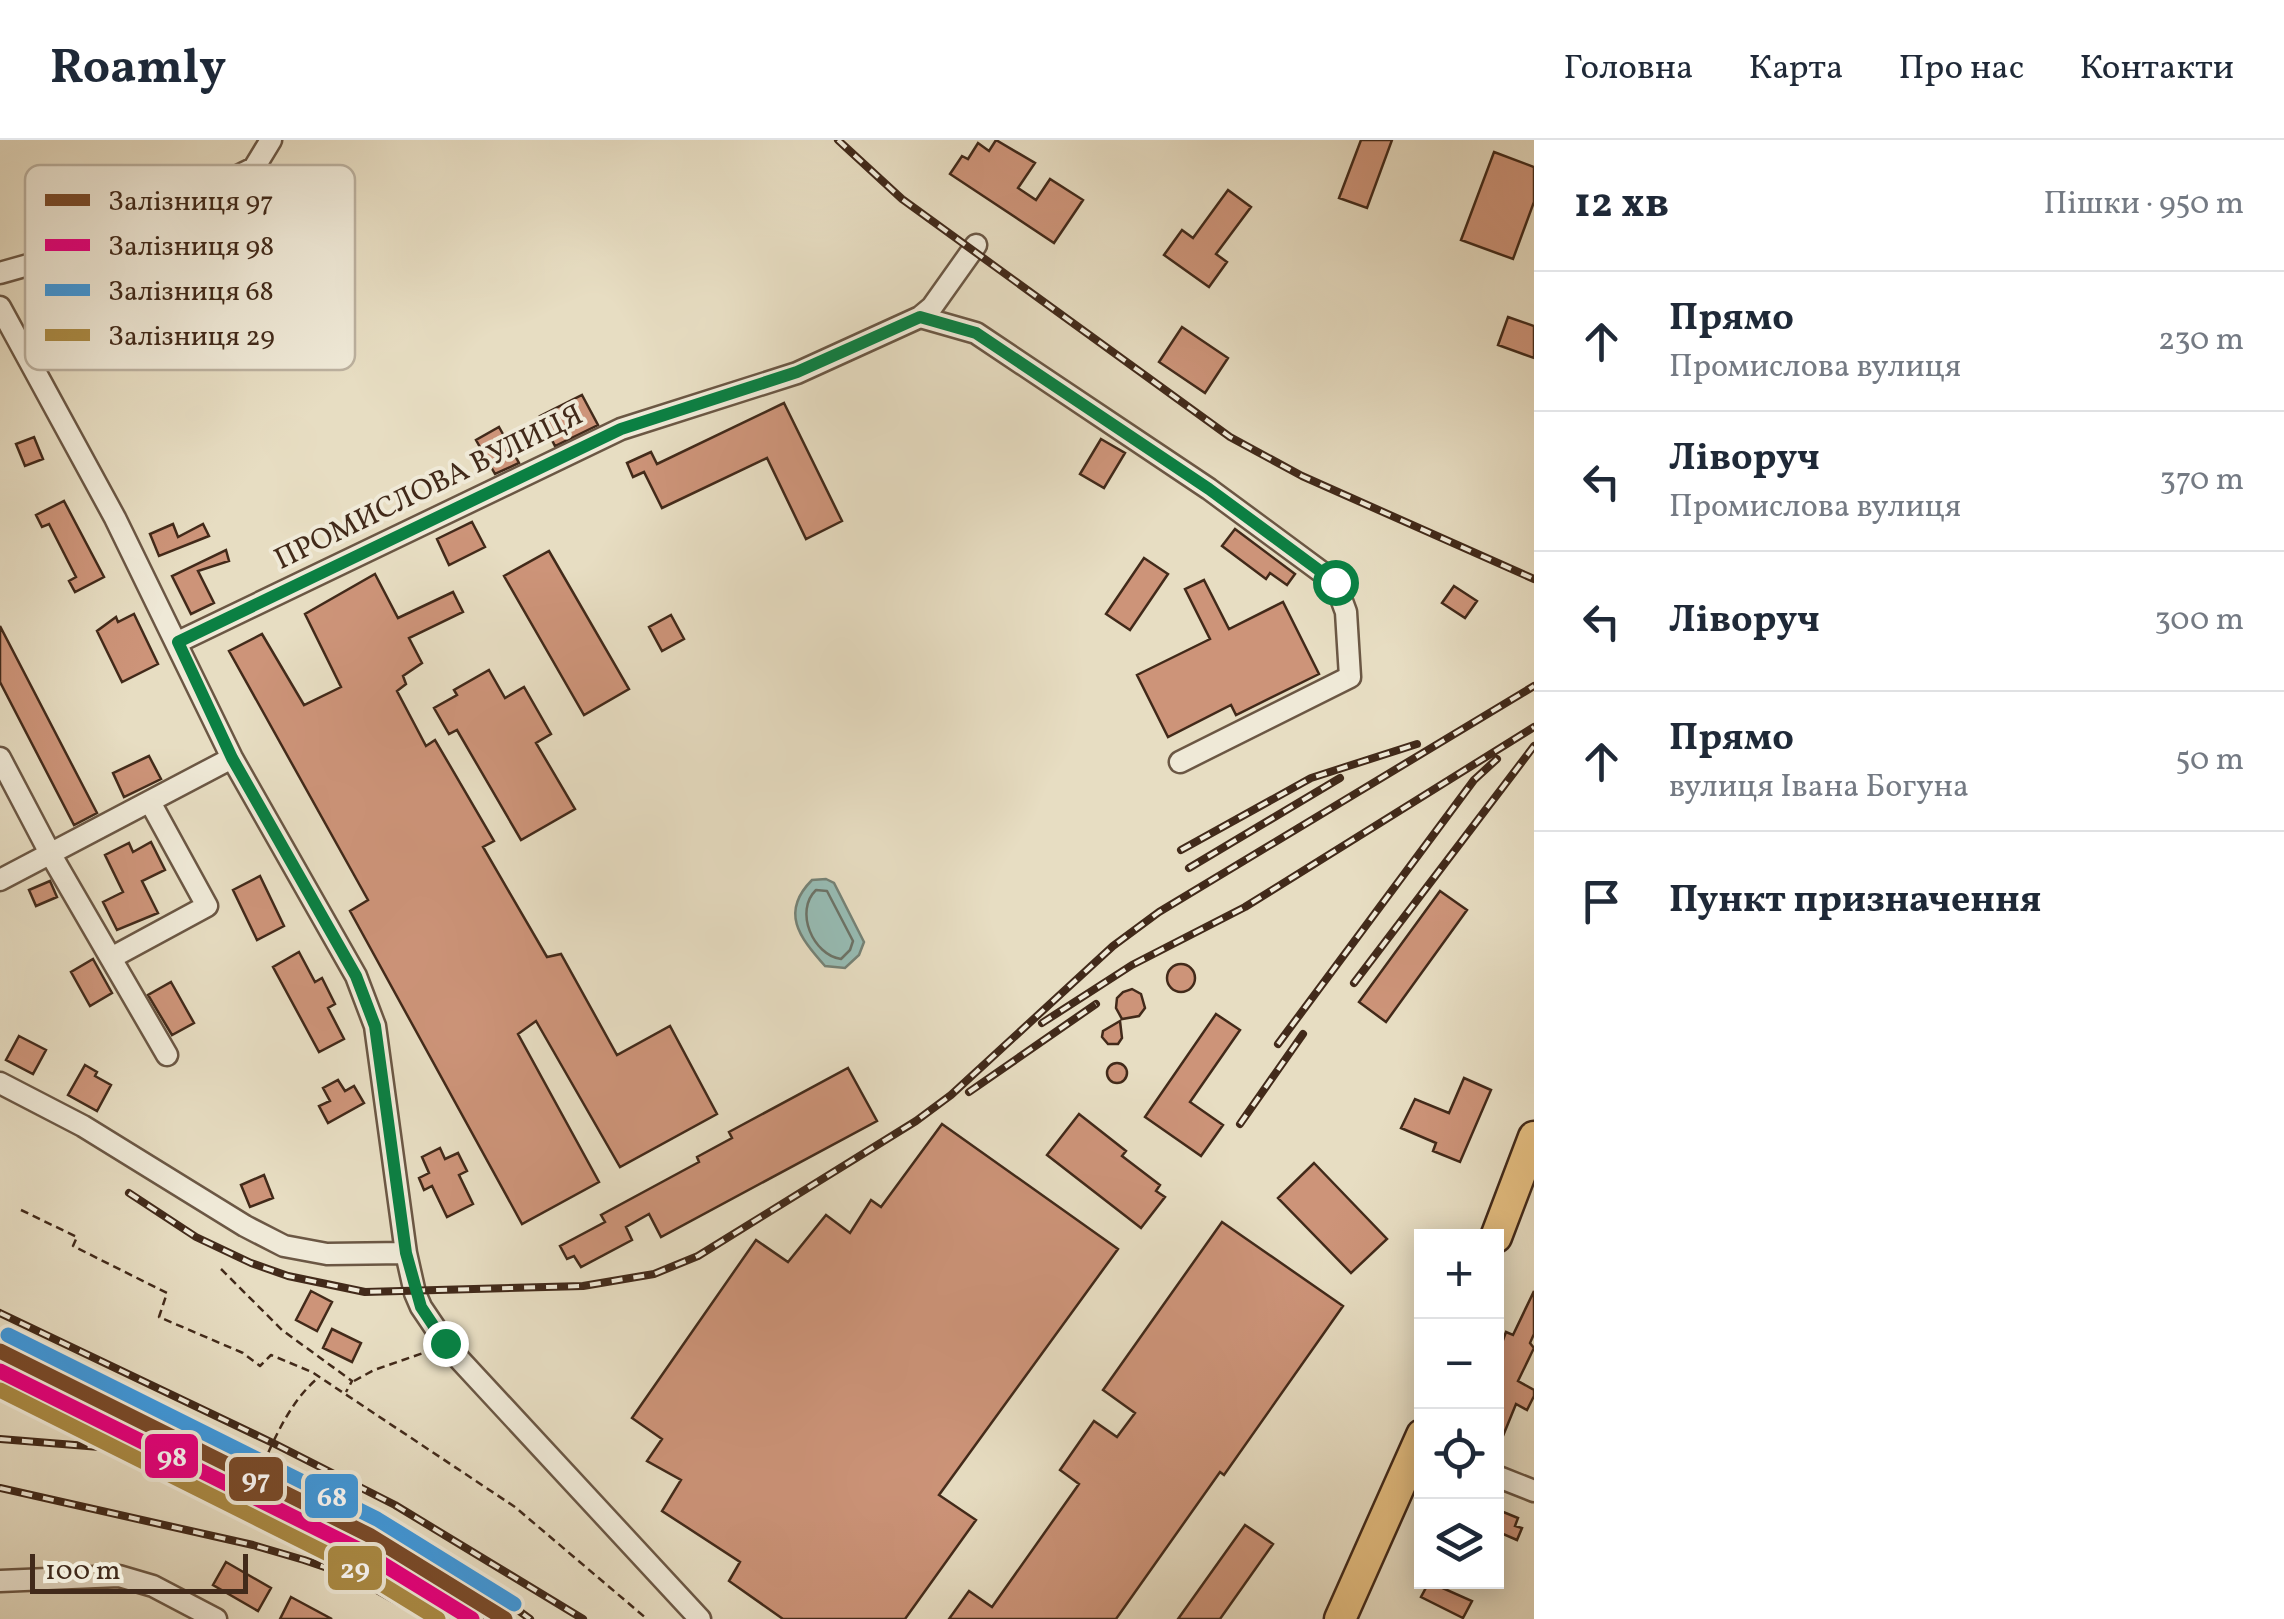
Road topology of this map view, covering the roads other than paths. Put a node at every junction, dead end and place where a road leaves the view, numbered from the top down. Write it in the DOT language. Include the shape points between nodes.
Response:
graph roads {
  1 [pos="270,140"];
  2 [pos="256,165"];
  3 [pos="976,245"];
  4 [pos="25,267"];
  5 [pos="0,274"];
  6 [pos="0,307"];
  7 [pos="920,317"];
  8 [pos="25,354"];
  9 [pos="33,370"];
  10 [pos="178,642"];
  11 [pos="0,758"];
  12 [pos="232,758"];
  13 [pos="1180,762"];
  14 [pos="150,802"];
  15 [pos="51,855"];
  16 [pos="0,880"];
  17 [pos="111,958"];
  18 [pos="166,1056"];
  19 [pos="0,1084"];
  20 [pos="1534,1137"];
  21 [pos="1499,1229"];
  22 [pos="406,1253"];
  23 [pos="1414,1456"];
  24 [pos="1504,1479"];
  25 [pos="1534,1490"];
  26 [pos="0,1581"];
  27 [pos="166,1593"];
  28 [pos="187,1619"];
  29 [pos="216,1619"];
  30 [pos="700,1619"];
  31 [pos="1340,1619"];
  1 -- 2 [label="street"];
  3 -- 7 [label="street"];
  4 -- 5 [label="street"];
  6 -- 8 [label="street"];
  7 -- 10 [label="street, ПРОМИСЛОВА ВУЛИЦЯ" via="797,372 621,429"];
  7 -- 13 [label="street" via="976,333 1335,582 1346,612 1350,678"];
  9 -- 10 [label="street"];
  10 -- 12 [label="street"];
  11 -- 15 [label="street"];
  12 -- 14 [label="street"];
  12 -- 22 [label="street" via="356,976 375,1026"];
  14 -- 15 [label="street"];
  14 -- 17 [label="street" via="207,906"];
  15 -- 16 [label="street"];
  15 -- 17 [label="street"];
  17 -- 18 [label="street"];
  19 -- 22 [label="street" via="284,1246 327,1254"];
  20 -- 21 [label="highway"];
  22 -- 30 [label="street" via="421,1307 445,1343"];
  23 -- 31 [label="highway"];
  24 -- 25 [label="street"];
  26 -- 27 [label="street" via="119,1576"];
  27 -- 28 [label="street"];
  27 -- 29 [label="street"];
}
